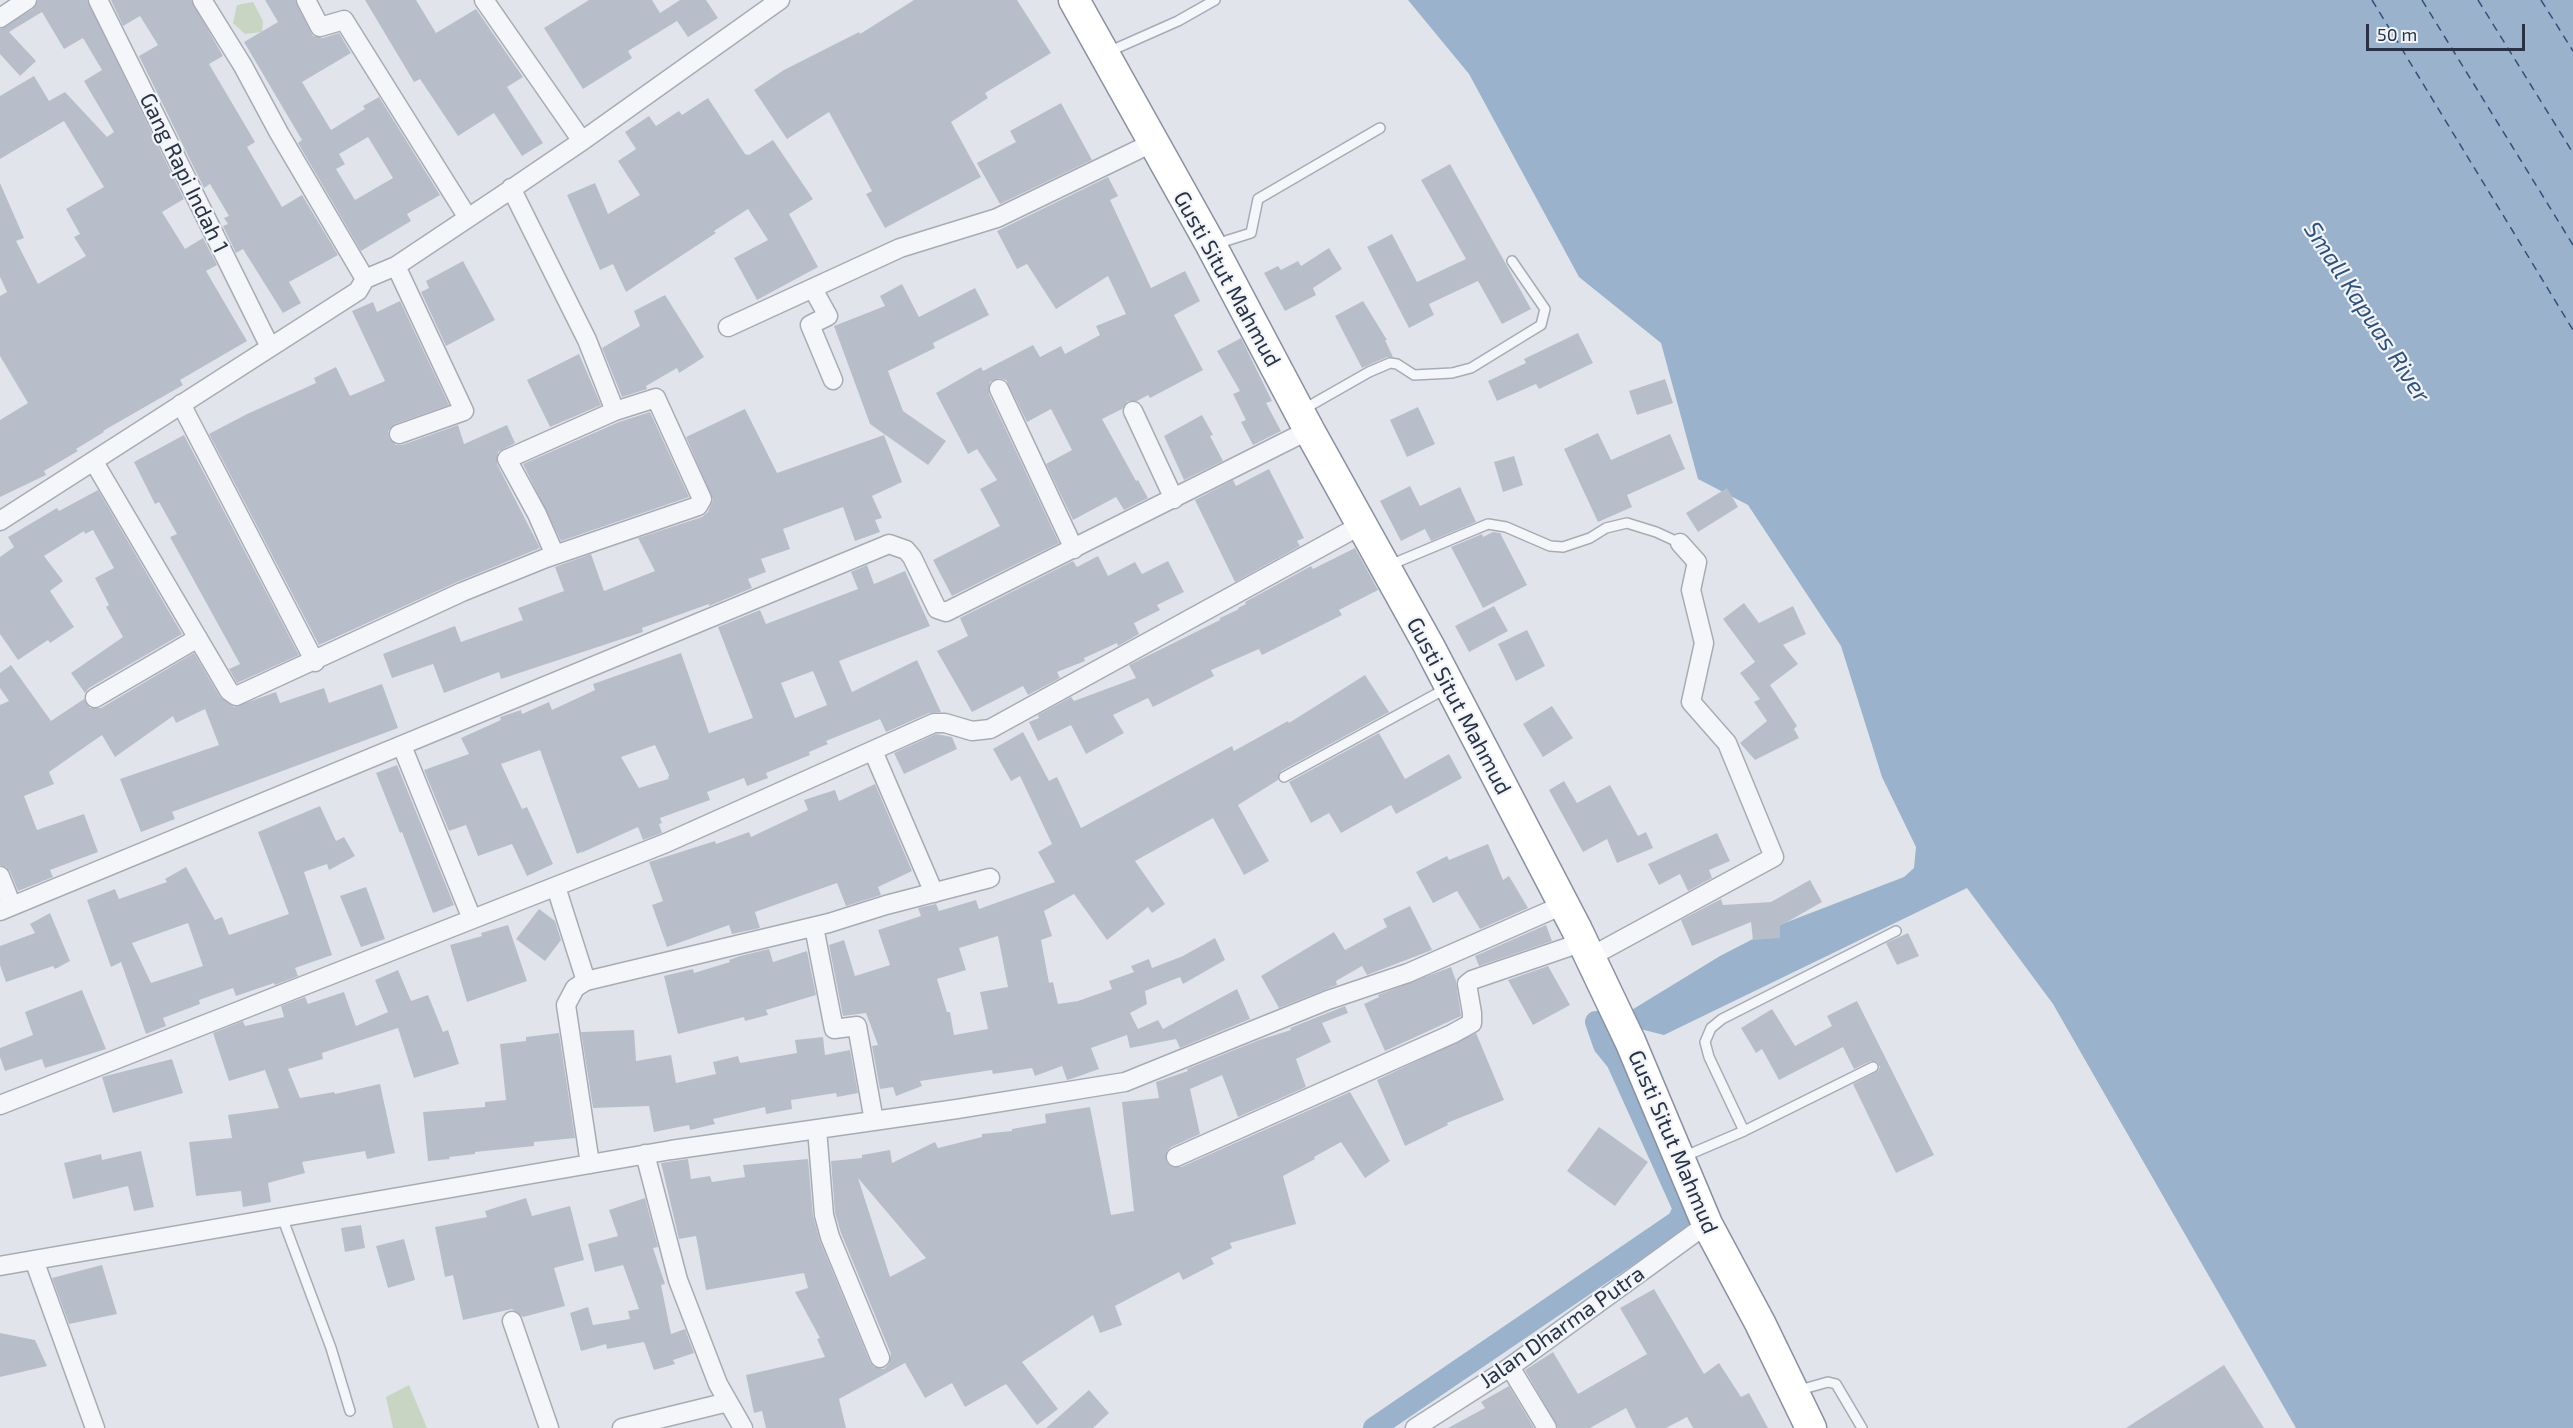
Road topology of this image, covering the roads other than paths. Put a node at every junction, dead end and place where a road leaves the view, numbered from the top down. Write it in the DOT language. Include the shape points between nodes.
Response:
graph roads {
  1 [pos="27,0"];
  2 [pos="98,0"];
  3 [pos="202,0"];
  4 [pos="306,0"];
  5 [pos="484,0"];
  6 [pos="780,0"];
  7 [pos="1074,0"];
  8 [pos="1215,0"];
  9 [pos="0,18"];
  10 [pos="1103,54"];
  11 [pos="1380,128"];
  12 [pos="582,141"];
  13 [pos="1152,143"];
  14 [pos="511,188"];
  15 [pos="468,218"];
  16 [pos="1211,245"];
  17 [pos="1512,261"];
  18 [pos="401,277"];
  19 [pos="365,279"];
  20 [pos="813,289"];
  21 [pos="728,327"];
  22 [pos="270,347"];
  23 [pos="834,381"];
  24 [pos="999,389"];
  25 [pos="181,404"];
  26 [pos="615,411"];
  27 [pos="1133,411"];
  28 [pos="1304,421"];
  29 [pos="399,434"];
  30 [pos="94,462"];
  31 [pos="1174,499"];
  32 [pos="0,521"];
  33 [pos="1363,524"];
  34 [pos="1680,543"];
  35 [pos="1074,549"];
  36 [pos="555,555"];
  37 [pos="1385,567"];
  38 [pos="198,638"];
  39 [pos="315,662"];
  40 [pos="1450,687"];
  41 [pos="95,698"];
  42 [pos="402,746"];
  43 [pos="873,751"];
  44 [pos="1284,777"];
  45 [pos="0,876"];
  46 [pos="990,878"];
  47 [pos="556,887"];
  48 [pos="934,893"];
  49 [pos="1563,905"];
  50 [pos="6,909"];
  51 [pos="472,919"];
  52 [pos="814,927"];
  53 [pos="1896,931"];
  54 [pos="1591,960"];
  55 [pos="586,981"];
  56 [pos="1873,1068"];
  57 [pos="0,1104"];
  58 [pos="874,1121"];
  59 [pos="817,1129"];
  60 [pos="1744,1131"];
  61 [pos="645,1154"];
  62 [pos="1176,1157"];
  63 [pos="1681,1158"];
  64 [pos="590,1164"];
  65 [pos="282,1217"];
  66 [pos="1707,1224"];
  67 [pos="34,1260"];
  68 [pos="0,1266"];
  69 [pos="512,1321"];
  70 [pos="880,1358"];
  71 [pos="1510,1367"];
  72 [pos="1794,1392"];
  73 [pos="728,1402"];
  74 [pos="350,1412"];
  75 [pos="95,1428"];
  76 [pos="549,1428"];
  77 [pos="622,1428"];
  78 [pos="743,1428"];
  79 [pos="1415,1428"];
  80 [pos="1547,1428"];
  81 [pos="1811,1428"];
  82 [pos="1862,1428"];
  1 -- 9 [label="street"];
  2 -- 22 [label="street, Gang Rapi Indah 1"];
  3 -- 19 [label="street"];
  4 -- 15 [label="street" via="320,27 344,20"];
  5 -- 12 [label="street"];
  6 -- 12 [label="street"];
  7 -- 10 [label="highway, Gusti Situt Mahmud"];
  8 -- 10 [label="lane"];
  10 -- 13 [label="highway, Gusti Situt Mahmud"];
  11 -- 16 [label="lane" via="1258,199 1251,233"];
  12 -- 14 [label="street"];
  13 -- 16 [label="highway, Gusti Situt Mahmud"];
  13 -- 20 [label="street" via="997,218 900,248"];
  14 -- 15 [label="street"];
  14 -- 26 [label="street" via="587,340"];
  15 -- 18 [label="street"];
  16 -- 28 [label="highway, Gusti Situt Mahmud"];
  17 -- 28 [label="lane" via="1545,309 1541,324 1471,368 1414,375 1390,363 1369,372"];
  18 -- 19 [label="street"];
  18 -- 29 [label="street" via="464,411"];
  19 -- 22 [label="street" via="358,291"];
  20 -- 21 [label="street"];
  20 -- 23 [label="street" via="828,316 810,325"];
  22 -- 25 [label="street"];
  24 -- 35 [label="street"];
  25 -- 30 [label="street"];
  25 -- 39 [label="street"];
  26 -- 36 [label="street" via="507,459"];
  26 -- 36 [label="street" via="656,398 702,502"];
  27 -- 31 [label="street"];
  28 -- 31 [label="street"];
  28 -- 33 [label="highway, Gusti Situt Mahmud"];
  30 -- 32 [label="street"];
  30 -- 38 [label="street"];
  31 -- 35 [label="street"];
  33 -- 37 [label="highway, Gusti Situt Mahmud"];
  33 -- 43 [label="street" via="990,729 972,731 938,722"];
  34 -- 37 [label="lane" via="1627,523 1563,547 1550,546 1506,527 1488,524"];
  34 -- 54 [label="street" via="1697,562 1691,590 1704,643 1691,702 1727,743 1774,857"];
  35 -- 42 [label="street" via="945,612 937,609 912,557 906,550 889,544"];
  36 -- 39 [label="street" via="462,592"];
  37 -- 40 [label="highway, Gusti Situt Mahmud"];
  38 -- 39 [label="street" via="229,691 236,696"];
  38 -- 41 [label="street"];
  40 -- 44 [label="lane"];
  40 -- 49 [label="highway, Gusti Situt Mahmud"];
  42 -- 50 [label="street"];
  42 -- 51 [label="street"];
  43 -- 47 [label="street"];
  43 -- 48 [label="street"];
  45 -- 50 [label="street"];
  46 -- 48 [label="street"];
  47 -- 51 [label="street"];
  47 -- 55 [label="street"];
  48 -- 52 [label="street"];
  49 -- 54 [label="highway, Gusti Situt Mahmud"];
  49 -- 58 [label="street" via="1408,973 1328,1000 1125,1082"];
  51 -- 57 [label="street"];
  52 -- 55 [label="street"];
  52 -- 58 [label="street" via="834,1029 857,1026"];
  53 -- 60 [label="lane" via="1711,1028 1705,1042 1709,1057"];
  54 -- 62 [label="street" via="1472,980 1467,984 1472,1023"];
  54 -- 63 [label="highway, Gusti Situt Mahmud"];
  55 -- 64 [label="street" via="575,988 566,1005"];
  56 -- 60 [label="lane"];
  58 -- 59 [label="street"];
  59 -- 61 [label="street"];
  59 -- 70 [label="street" via="824,1215 830,1237"];
  60 -- 63 [label="lane"];
  61 -- 64 [label="street"];
  61 -- 73 [label="street" via="678,1280"];
  63 -- 66 [label="highway, Gusti Situt Mahmud"];
  64 -- 65 [label="street"];
  65 -- 67 [label="street"];
  65 -- 74 [label="lane" via="331,1348"];
  66 -- 71 [label="street, Jalan Dharma Putra"];
  66 -- 72 [label="highway, Gusti Situt Mahmud"];
  67 -- 68 [label="street"];
  67 -- 75 [label="street"];
  69 -- 76 [label="street"];
  71 -- 79 [label="street, Jalan Dharma Putra"];
  71 -- 80 [label="street"];
  72 -- 81 [label="highway, Gusti Situt Mahmud"];
  72 -- 82 [label="lane" via="1828,1382 1836,1384"];
  73 -- 77 [label="street"];
  73 -- 78 [label="street"];
}
